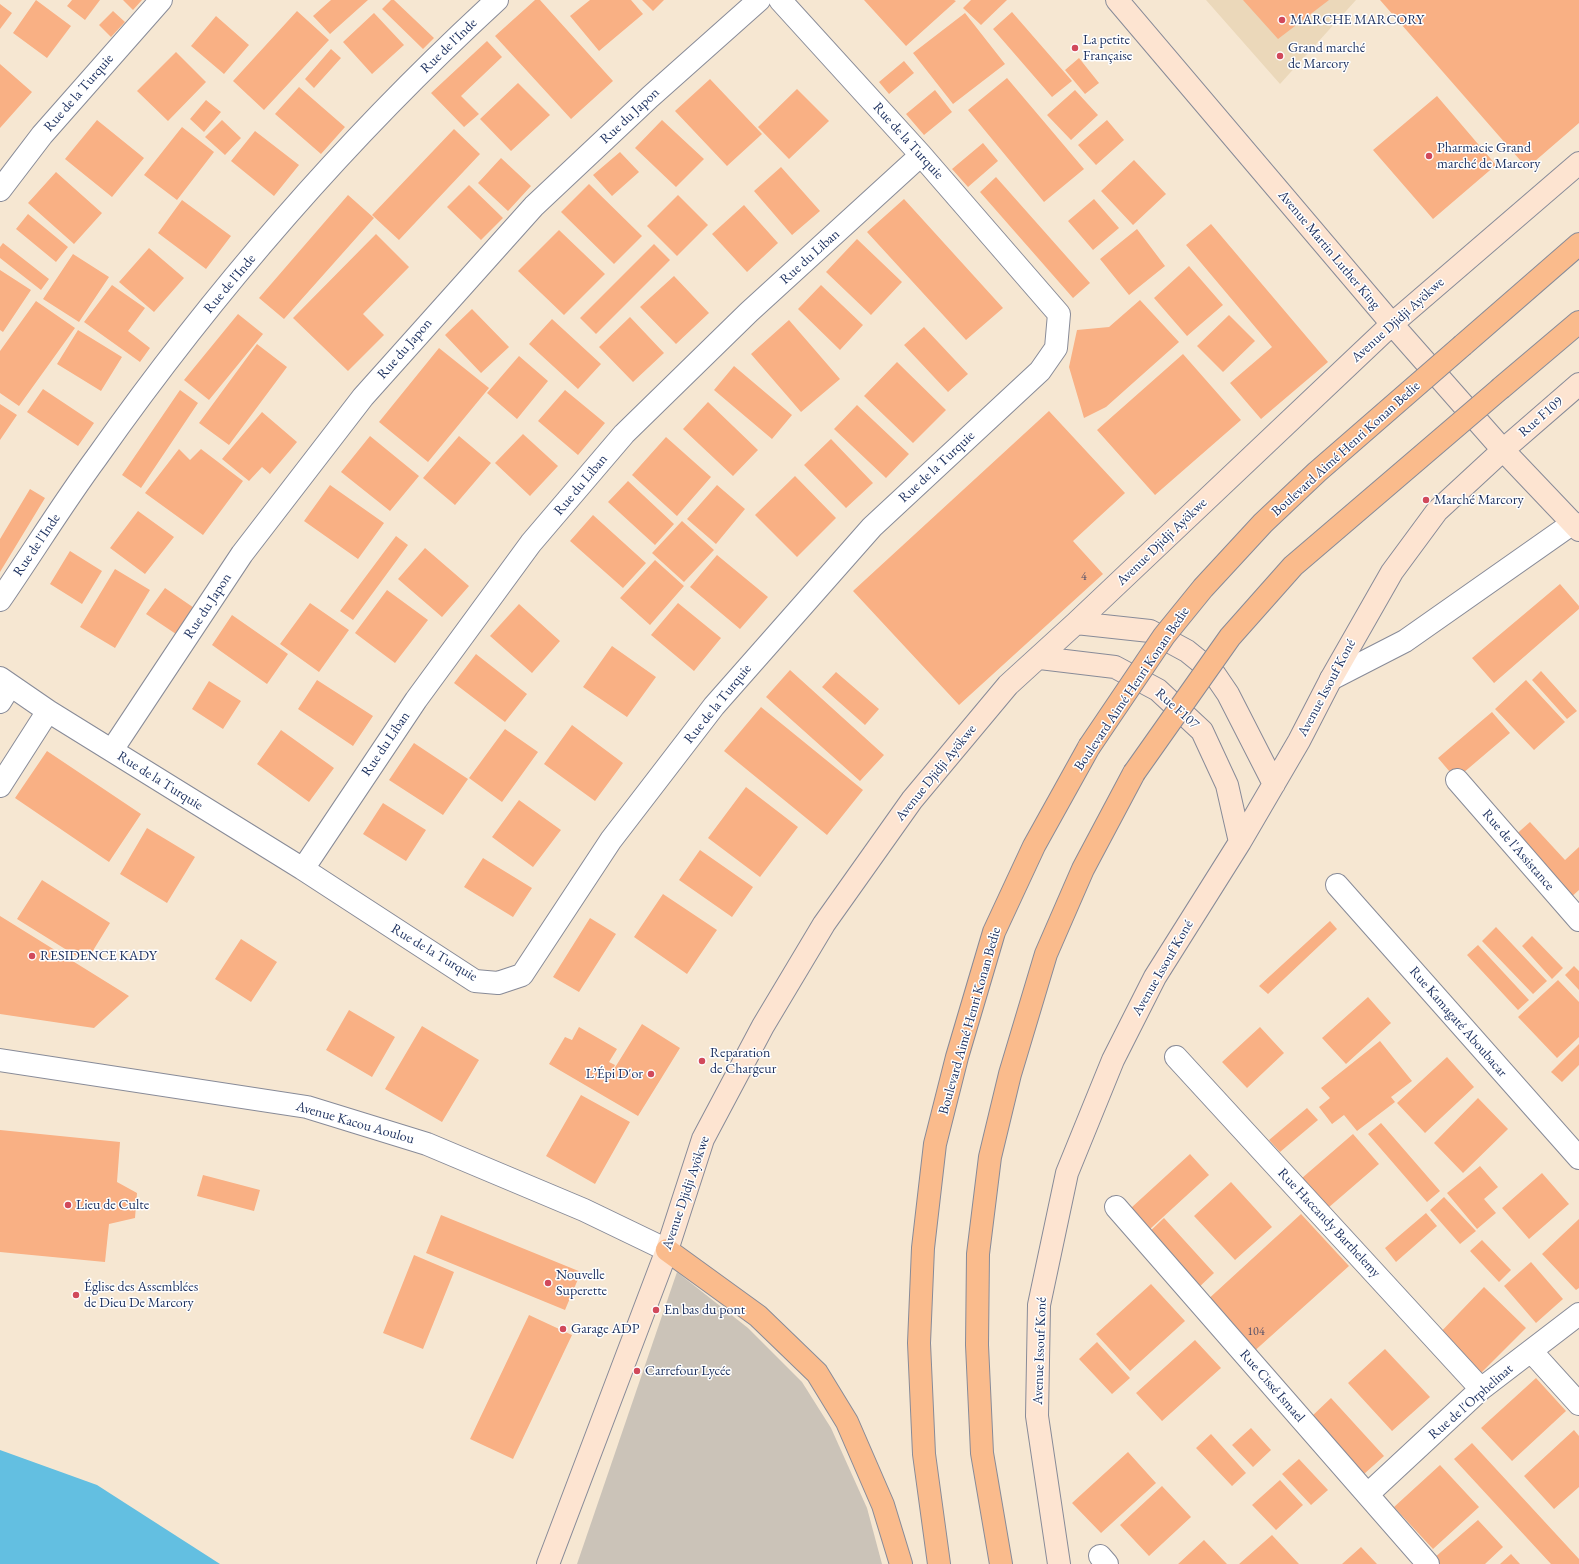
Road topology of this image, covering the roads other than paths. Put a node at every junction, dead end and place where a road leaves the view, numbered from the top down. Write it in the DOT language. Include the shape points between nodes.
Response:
graph roads {
  1 [pos="161,0"];
  2 [pos="498,0"];
  3 [pos="759,0"];
  4 [pos="780,0"];
  5 [pos="1117,0"];
  6 [pos="921,155"];
  7 [pos="1579,163"];
  8 [pos="0,190"];
  9 [pos="1579,244"];
  10 [pos="1579,322"];
  11 [pos="1392,324"];
  12 [pos="1579,384"];
  13 [pos="1503,450"];
  14 [pos="1576,527"];
  15 [pos="0,600"];
  16 [pos="1076,623"];
  17 [pos="1040,658"];
  18 [pos="1331,679"];
  19 [pos="3,689"];
  20 [pos="48,711"];
  21 [pos="112,750"];
  22 [pos="1457,780"];
  23 [pos="1274,784"];
  24 [pos="0,786"];
  25 [pos="1240,842"];
  26 [pos="303,869"];
  27 [pos="1337,885"];
  28 [pos="1579,920"];
  29 [pos="1176,1057"];
  30 [pos="0,1060"];
  31 [pos="1579,1158"];
  32 [pos="1116,1207"];
  33 [pos="667,1250"];
  34 [pos="1579,1314"];
  35 [pos="1531,1351"];
  36 [pos="1482,1389"];
  37 [pos="1579,1404"];
  38 [pos="1368,1494"];
  39 [pos="548,1564"];
  40 [pos="901,1564"];
  41 [pos="939,1564"];
  42 [pos="1001,1564"];
  43 [pos="1059,1564"];
  44 [pos="1428,1564"];
  1 -- 8 [label="street, Rue de la Turquie" via="42,135"];
  2 -- 15 [label="street, Rue de l'Inde" via="397,97 306,193 219,295 96,457"];
  3 -- 21 [label="street, Rue du Japon" via="650,97 534,206 363,397 242,554"];
  4 -- 6 [label="street, Rue de la Turquie"];
  5 -- 11 [label="street, Avenue Martin Luther King"];
  6 -- 26 [label="street, Rue du Liban" via="749,312 624,434 531,543 416,700"];
  6 -- 26 [label="street, Rue de la Turquie" via="1059,314 1056,348 1040,371 872,527 714,706 611,840 522,975 498,983 475,981"];
  7 -- 11 [label="street, Avenue Djidji Ayökwe"];
  9 -- 41 [label="highway, Boulevard Aimé Henri Konan Bedie, bridge" via="1317,472 1263,523 1203,588 1164,636 1089,747 1034,846 994,932 957,1057 935,1144 923,1248 920,1343 924,1454"];
  10 -- 42 [label="highway, bridge" via="1294,566 1230,637 1134,773 1083,869 1046,954 1010,1074 990,1157 978,1254 977,1345 982,1454"];
  11 -- 13 [label="street, Avenue Martin Luther King"];
  11 -- 16 [label="street, Avenue Djidji Ayökwe"];
  12 -- 13 [label="street, Rue F109"];
  13 -- 14 [label="street, Avenue Martin Luther King"];
  13 -- 18 [label="street, Avenue Issouf Koné" via="1437,511 1392,572"];
  14 -- 18 [label="street" via="1405,641"];
  16 -- 17 [label="street, Avenue Djidji Ayökwe"];
  16 -- 23 [label="street" via="1150,631 1187,651 1213,672 1228,694"];
  17 -- 25 [label="street, Rue F107" via="1115,667 1158,690 1202,730 1227,785"];
  17 -- 33 [label="street, Avenue Djidji Ayökwe" via="1008,685 912,800 824,924 763,1026 702,1139"];
  18 -- 23 [label="street, Avenue Issouf Koné"];
  19 -- 20 [label="street, Rue de la Turquie"];
  20 -- 21 [label="street, Rue de la Turquie"];
  20 -- 24 [label="street"];
  21 -- 26 [label="street, Rue de la Turquie"];
  22 -- 28 [label="street, Rue de l'Assistance"];
  23 -- 25 [label="street, Avenue Issouf Koné"];
  25 -- 43 [label="street, Avenue Issouf Koné" via="1155,977 1113,1060 1067,1173 1039,1305 1038,1416"];
  27 -- 31 [label="street, Rue Kamagaté Aboubacar"];
  29 -- 36 [label="street, Rue Haccandy Barthelemy"];
  30 -- 33 [label="street, Avenue Kacou Aoulou" via="307,1107 427,1144 584,1210"];
  32 -- 38 [label="street, Rue Cissé Ismael"];
  33 -- 39 [label="street, Avenue Djidji Ayökwe"];
  33 -- 40 [label="highway" via="758,1316 817,1373 848,1422 884,1505"];
  34 -- 35 [label="street, Rue de l'Orphelinat"];
  35 -- 36 [label="street, Rue de l'Orphelinat"];
  35 -- 37 [label="street"];
  36 -- 38 [label="street, Rue de l'Orphelinat"];
  38 -- 44 [label="street, Rue Cissé Ismael"];
}
